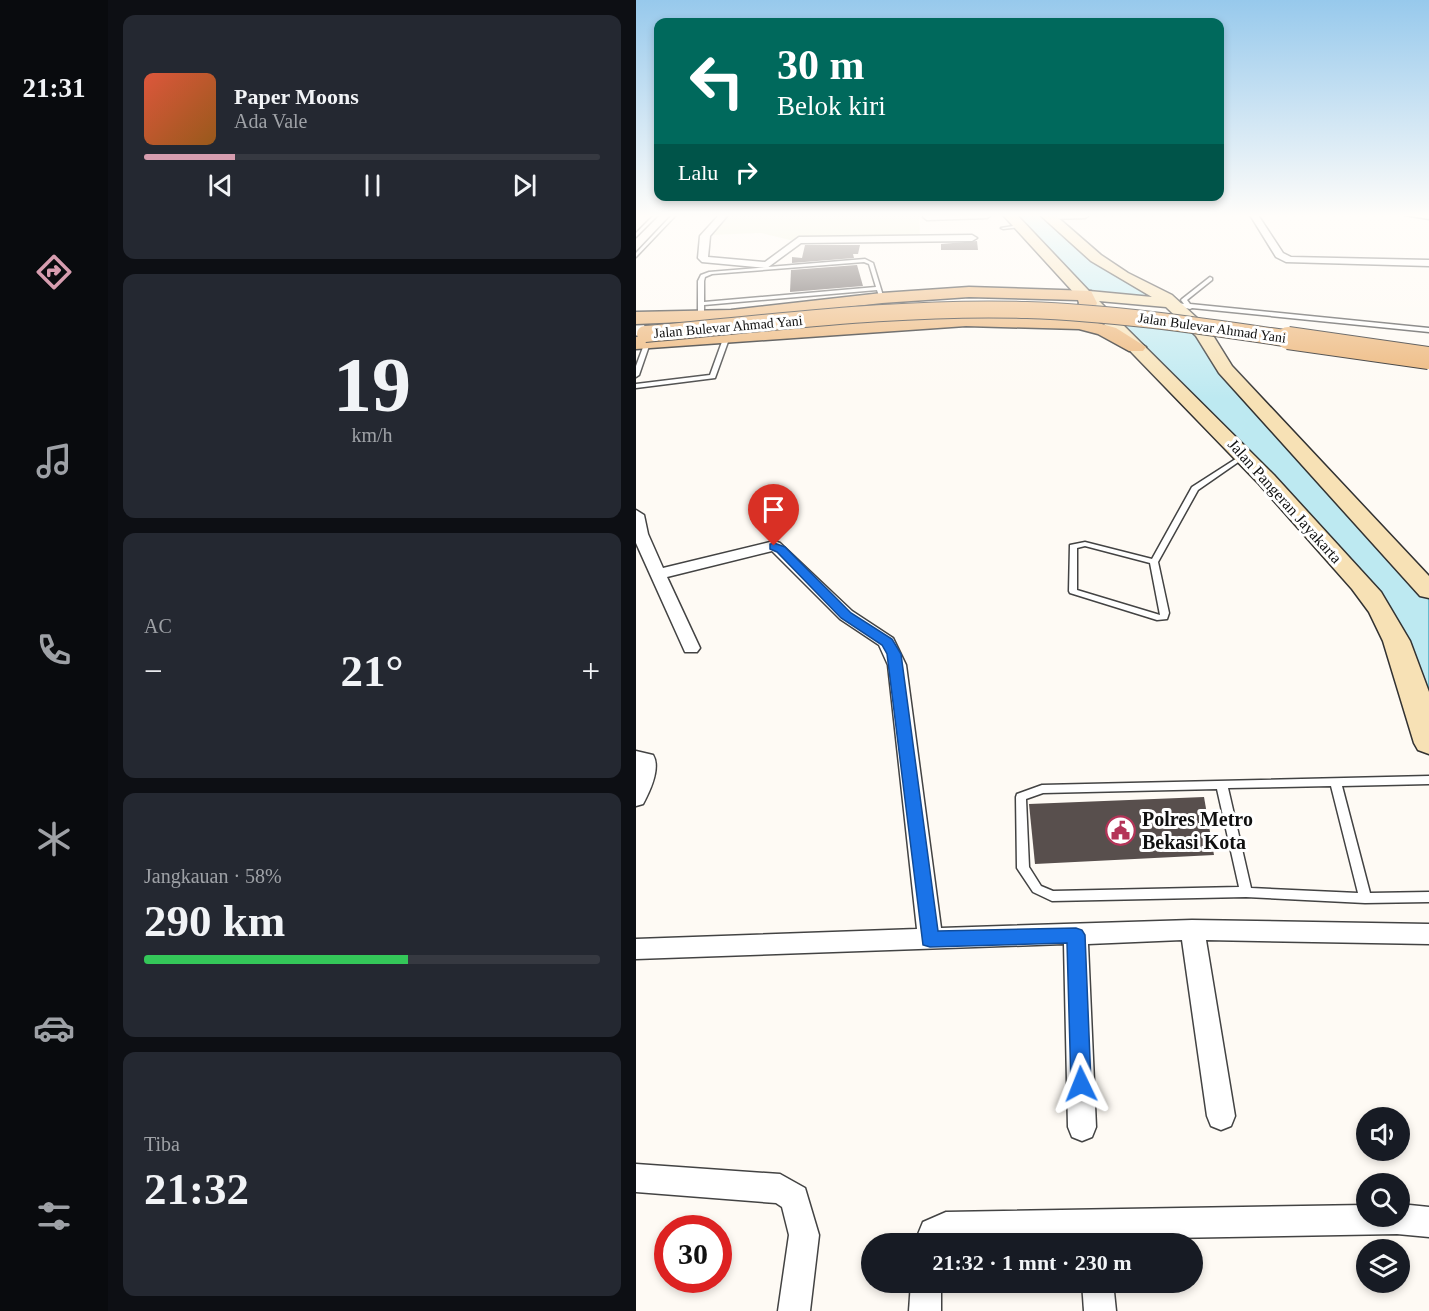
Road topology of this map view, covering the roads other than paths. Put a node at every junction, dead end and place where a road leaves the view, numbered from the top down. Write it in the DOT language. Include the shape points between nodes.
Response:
graph roads {
  1 [pos="703,276"];
  2 [pos="875,276"];
  3 [pos="1064,276"];
  4 [pos="1066,276"];
  5 [pos="1123,276"];
  6 [pos="1210,279"];
  7 [pos="1028,292"];
  8 [pos="880,293"];
  9 [pos="1092,296"];
  10 [pos="1181,306"];
  11 [pos="701,310"];
  12 [pos="1026,321"];
  13 [pos="1051,322"];
  14 [pos="1429,330"];
  15 [pos="641,332"];
  16 [pos="726,339"];
  17 [pos="1136,347"];
  18 [pos="1429,350"];
  19 [pos="1429,358"];
  20 [pos="636,375"];
  21 [pos="636,386"];
  22 [pos="1245,455"];
  23 [pos="636,515"];
  24 [pos="638,534"];
  25 [pos="1154,562"];
  26 [pos="658,574"];
  27 [pos="1429,591"];
  28 [pos="691,648"];
  29 [pos="1429,743"];
  30 [pos="636,758"];
  31 [pos="1429,780"];
  32 [pos="1336,784"];
  33 [pos="1222,786"];
  34 [pos="636,798"];
  35 [pos="1246,892"];
  36 [pos="1429,897"];
  37 [pos="1365,898"];
  38 [pos="1192,930"];
  39 [pos="1429,934"];
  40 [pos="1076,935"];
  41 [pos="930,939"];
  42 [pos="636,949"];
  43 [pos="1221,1116"];
  44 [pos="1082,1127"];
  45 [pos="636,1178"];
  46 [pos="1429,1222"];
  47 [pos="934,1233"];
  48 [pos="1093,1233"];
  49 [pos="926,1293"];
  50 [pos="1098,1293"];
  51 [pos="794,1311"];
  52 [pos="925,1311"];
  53 [pos="1100,1311"];
  1 -- 11 [label="lane"];
  2 -- 8 [label="lane"];
  3 -- 7 [label="main road" via="1055,287"];
  4 -- 9 [label="street, Jalan Pangeran Jayakarta"];
  5 -- 10 [label="street"];
  6 -- 10 [label="lane"];
  7 -- 8 [label="main road"];
  7 -- 9 [label="main road"];
  7 -- 12 [label="main road" via="1044,299 1048,310"];
  8 -- 11 [label="main road" via="759,312"];
  9 -- 10 [label="street"];
  9 -- 13 [label="main road" via="1085,311"];
  9 -- 17 [label="street, Jalan Pangeran Jayakarta"];
  10 -- 14 [label="lane"];
  10 -- 27 [label="street" via="1225,369"];
  11 -- 15 [label="main road"];
  12 -- 13 [label="main road"];
  12 -- 16 [label="main road" via="888,323"];
  13 -- 17 [label="main road" via="1099,328"];
  15 -- 16 [label="main road"];
  15 -- 18 [label="main road, Jalan Bulevar Ahmad Yani" via="892,306 1022,303 1145,311"];
  15 -- 19 [label="main road, Jalan Bulevar Ahmad Yani, bridge" via="903,311 1027,310 1143,318"];
  15 -- 20 [label="lane"];
  16 -- 21 [label="lane" via="712,377"];
  17 -- 22 [label="street, Jalan Pangeran Jayakarta"];
  22 -- 25 [label="lane" via="1195,489"];
  22 -- 29 [label="street, Jalan Pangeran Jayakarta" via="1383,614 1403,652"];
  23 -- 24 [label="street"];
  24 -- 26 [label="street"];
  25 -- 25 [label="lane" via="1078,545 1073,547 1073,591 1160,618 1165,613"];
  26 -- 28 [label="street"];
  26 -- 41 [label="street" via="774,546 846,615 887,642 897,665"];
  30 -- 34 [label="street" via="646,760 647,765"];
  31 -- 32 [label="lane"];
  32 -- 33 [label="lane"];
  32 -- 37 [label="lane"];
  33 -- 35 [label="lane"];
  33 -- 35 [label="lane" via="1042,789 1030,793 1021,797 1023,868 1037,889 1052,896"];
  35 -- 37 [label="lane"];
  36 -- 37 [label="lane"];
  38 -- 39 [label="street"];
  38 -- 40 [label="street"];
  38 -- 43 [label="street"];
  40 -- 41 [label="street"];
  40 -- 44 [label="street"];
  41 -- 42 [label="street"];
  45 -- 51 [label="street" via="780,1190 795,1198 804,1235"];
  46 -- 48 [label="street" via="1397,1219"];
  47 -- 48 [label="street" via="946,1227"];
  49 -- 52 [label="street"];
  50 -- 53 [label="street"];
}
